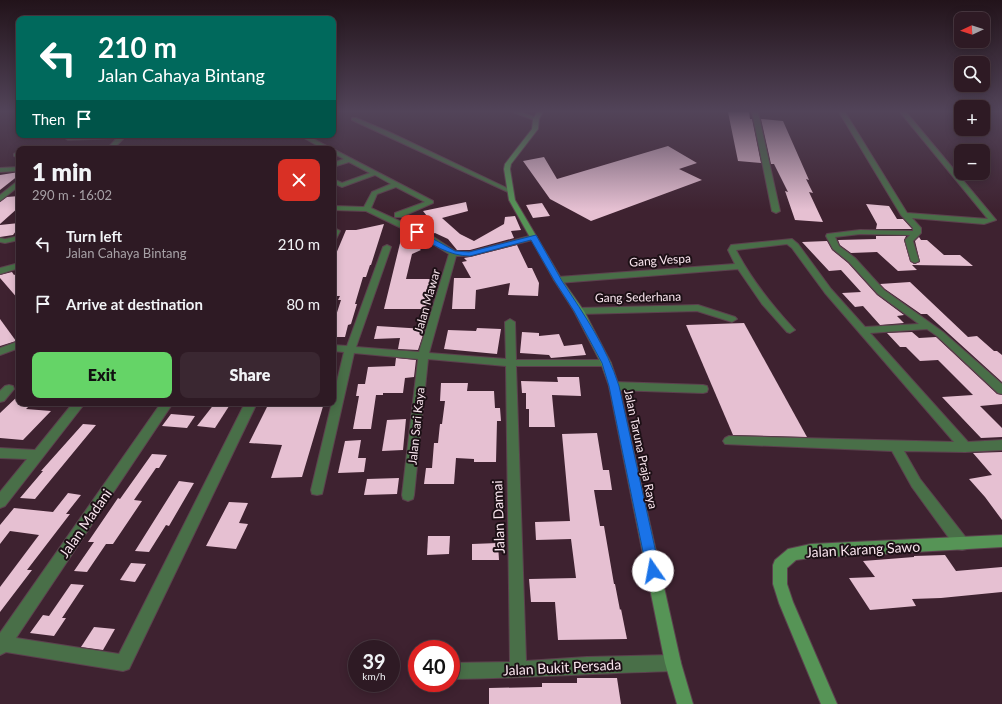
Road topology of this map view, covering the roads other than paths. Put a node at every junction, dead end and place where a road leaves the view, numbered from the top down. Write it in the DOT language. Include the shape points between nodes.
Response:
graph roads {
  1 [pos="413,145"];
  2 [pos="523,145"];
  3 [pos="762,145"];
  4 [pos="862,145"];
  5 [pos="930,145"];
  6 [pos="336,153"];
  7 [pos="349,160"];
  8 [pos="336,164"];
  9 [pos="16,169"];
  10 [pos="0,170"];
  11 [pos="376,173"];
  12 [pos="336,182"];
  13 [pos="397,184"];
  14 [pos="16,186"];
  15 [pos="510,190"];
  16 [pos="0,199"];
  17 [pos="336,208"];
  18 [pos="367,209"];
  19 [pos="776,210"];
  20 [pos="398,215"];
  21 [pos="905,215"];
  22 [pos="916,233"];
  23 [pos="533,237"];
  24 [pos="16,239"];
  25 [pos="0,240"];
  26 [pos="387,247"];
  27 [pos="453,253"];
  28 [pos="915,261"];
  29 [pos="16,266"];
  30 [pos="740,266"];
  31 [pos="0,271"];
  32 [pos="558,280"];
  33 [pos="579,311"];
  34 [pos="732,319"];
  35 [pos="510,322"];
  36 [pos="928,326"];
  37 [pos="790,330"];
  38 [pos="861,330"];
  39 [pos="16,345"];
  40 [pos="336,348"];
  41 [pos="350,350"];
  42 [pos="0,352"];
  43 [pos="423,356"];
  44 [pos="510,363"];
  45 [pos="606,363"];
  46 [pos="614,386"];
  47 [pos="9,389"];
  48 [pos="703,389"];
  49 [pos="1002,390"];
  50 [pos="0,398"];
  51 [pos="77,406"];
  52 [pos="165,406"];
  53 [pos="250,406"];
  54 [pos="730,441"];
  55 [pos="1002,445"];
  56 [pos="895,446"];
  57 [pos="966,447"];
  58 [pos="0,453"];
  59 [pos="38,455"];
  60 [pos="317,490"];
  61 [pos="408,495"];
  62 [pos="0,502"];
  63 [pos="1002,541"];
  64 [pos="962,544"];
  65 [pos="1,644"];
  66 [pos="673,663"];
  67 [pos="518,670"];
  68 [pos="460,671"];
  69 [pos="684,704"];
  70 [pos="829,704"];
  1 -- 15 [label="street"];
  2 -- 15 [label="street, Jalan Taruna Praja Raya" via="508,164"];
  3 -- 19 [label="street"];
  4 -- 21 [label="street"];
  5 -- 21 [label="street" via="992,220 984,222"];
  6 -- 7 [label="street"];
  7 -- 8 [label="street"];
  7 -- 11 [label="street"];
  9 -- 10 [label="street"];
  11 -- 12 [label="street" via="342,185"];
  11 -- 13 [label="street"];
  13 -- 18 [label="street" via="374,193"];
  13 -- 20 [label="street" via="431,202"];
  14 -- 16 [label="street"];
  15 -- 23 [label="street, Jalan Taruna Praja Raya" via="512,200"];
  17 -- 18 [label="street"];
  18 -- 27 [label="street" via="429,238"];
  21 -- 22 [label="street" via="917,228"];
  22 -- 28 [label="street" via="909,240"];
  22 -- 36 [label="street" via="852,233 830,236 836,247 852,260 881,292"];
  23 -- 27 [label="street" via="470,254"];
  23 -- 32 [label="street, Jalan Taruna Praja Raya"];
  24 -- 25 [label="street"];
  26 -- 41 [label="street"];
  27 -- 43 [label="street, Jalan Mawar"];
  29 -- 31 [label="street"];
  30 -- 32 [label="street, Gang Vespa"];
  30 -- 37 [label="street" via="765,302"];
  30 -- 38 [label="street" via="732,250 734,247 789,241"];
  32 -- 33 [label="street, Jalan Taruna Praja Raya"];
  33 -- 34 [label="street, Gang Sederhana" via="698,308"];
  33 -- 45 [label="street, Jalan Taruna Praja Raya"];
  35 -- 44 [label="street, Jalan Damai"];
  36 -- 38 [label="street"];
  36 -- 49 [label="street"];
  38 -- 57 [label="street"];
  39 -- 42 [label="street"];
  40 -- 41 [label="street"];
  41 -- 43 [label="street"];
  41 -- 60 [label="street"];
  43 -- 44 [label="street"];
  43 -- 61 [label="street, Jalan Sari Kaya"];
  44 -- 45 [label="street"];
  44 -- 67 [label="street, Jalan Damai"];
  45 -- 46 [label="street, Jalan Taruna Praja Raya"];
  46 -- 48 [label="street"];
  46 -- 66 [label="street, Jalan Taruna Praja Raya"];
  47 -- 50 [label="street"];
  51 -- 59 [label="street"];
  52 -- 65 [label="street, Jalan Madani"];
  53 -- 65 [label="street" via="123,663"];
  54 -- 56 [label="street"];
  55 -- 57 [label="street"];
  56 -- 57 [label="street"];
  56 -- 64 [label="street" via="916,483"];
  58 -- 59 [label="street"];
  59 -- 62 [label="street"];
  63 -- 64 [label="street, Jalan Karang Sawo"];
  64 -- 70 [label="street, Jalan Karang Sawo" via="812,551 793,554 780,565 780,584 786,603"];
  66 -- 67 [label="street, Jalan Bukit Persada"];
  66 -- 69 [label="street, Jalan Taruna Praja Raya"];
  67 -- 68 [label="street, Jalan Bukit Persada"];
}
